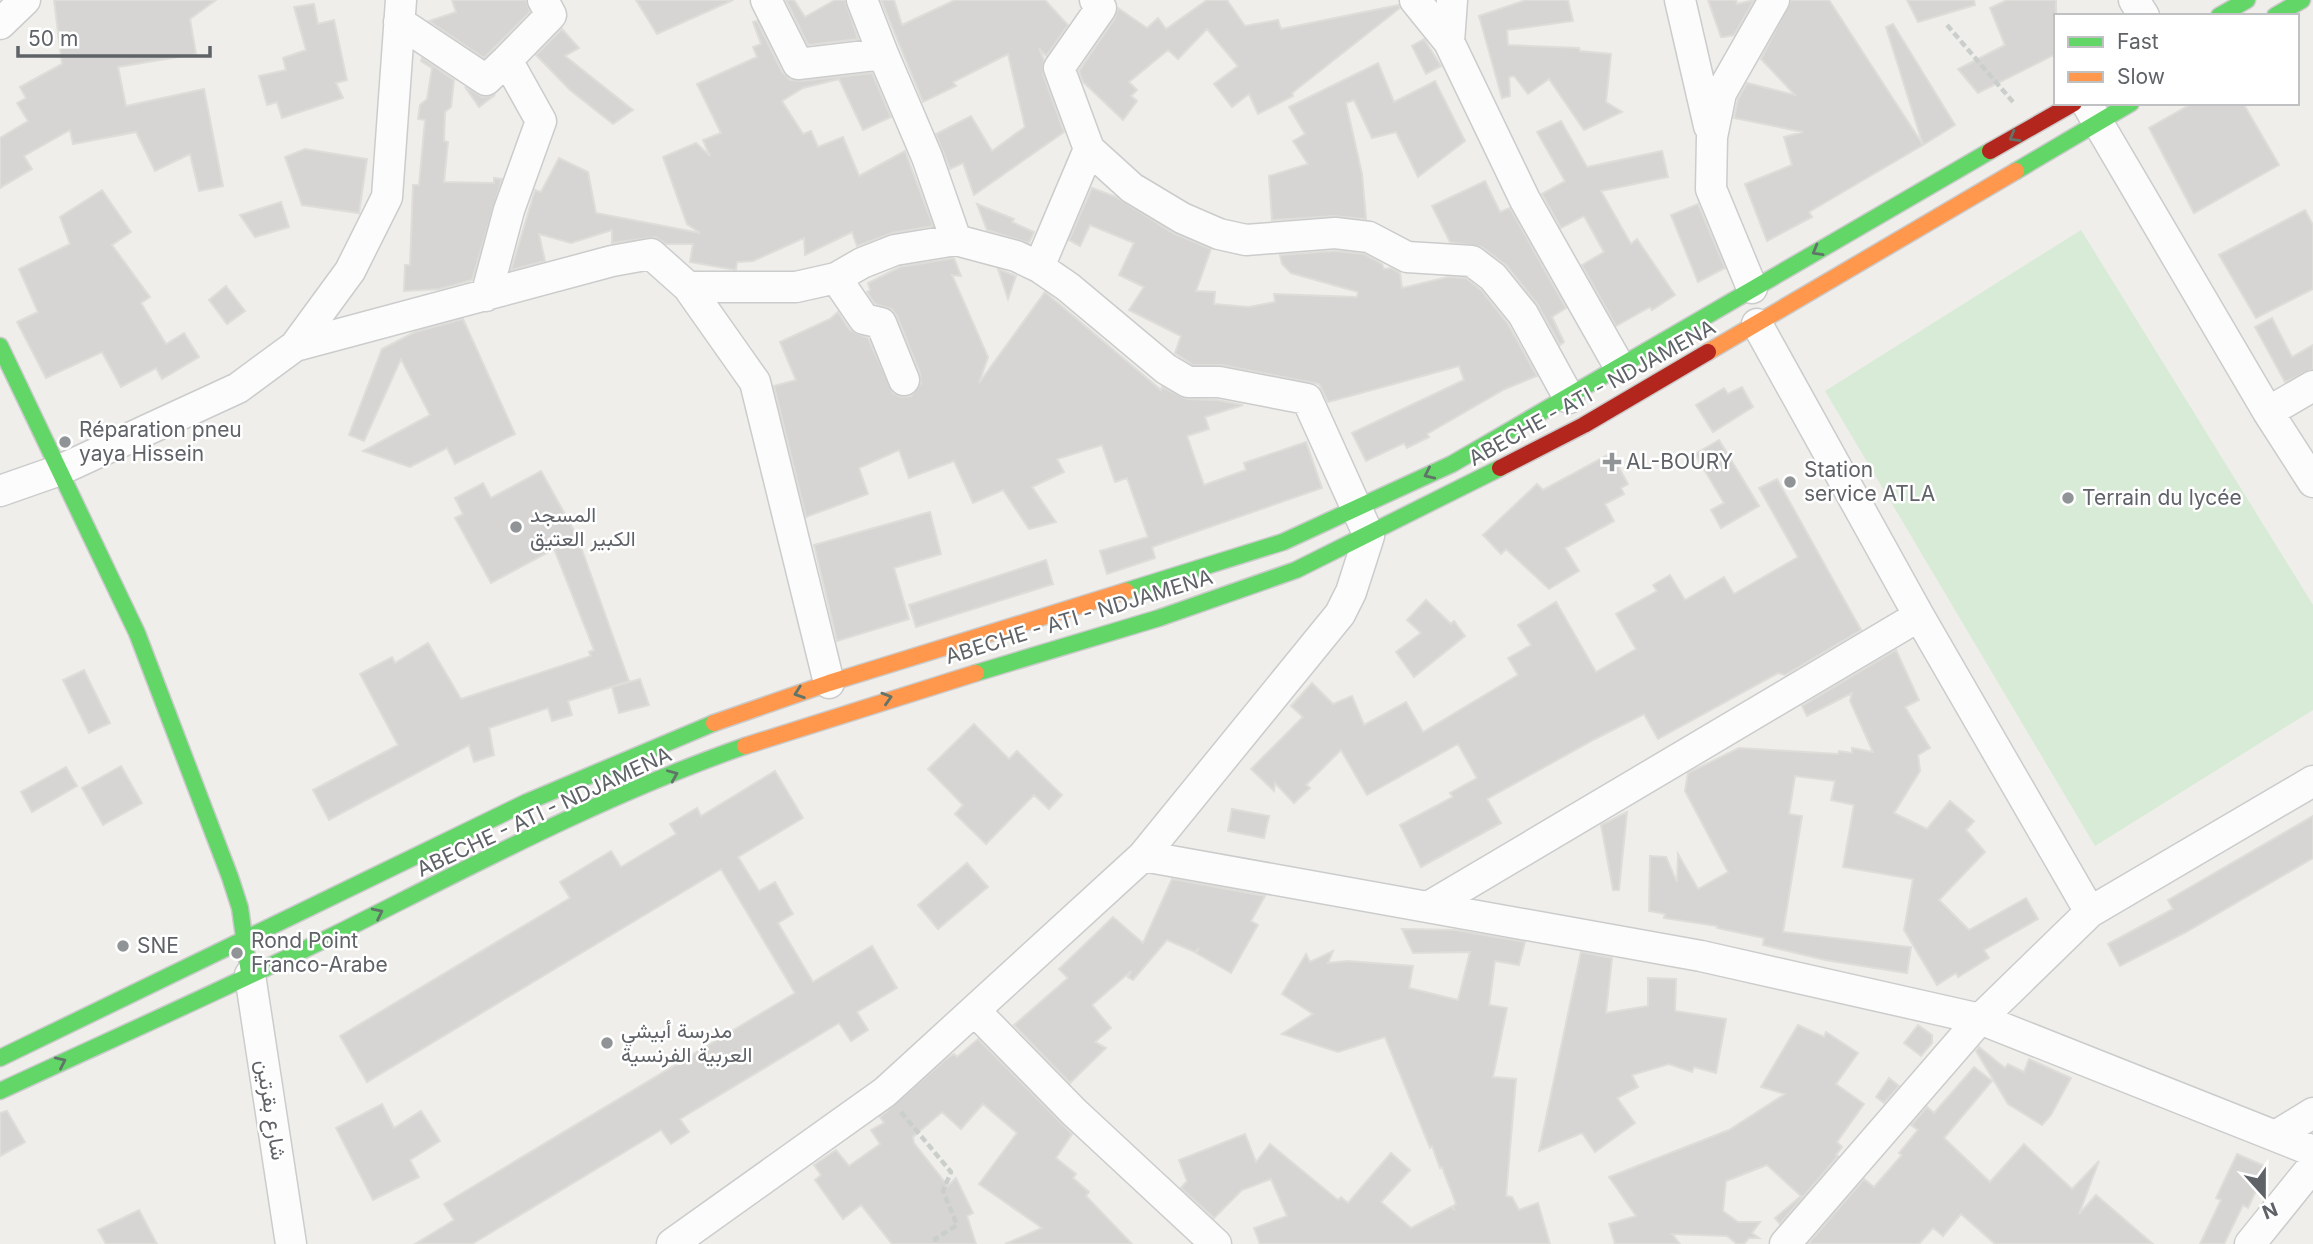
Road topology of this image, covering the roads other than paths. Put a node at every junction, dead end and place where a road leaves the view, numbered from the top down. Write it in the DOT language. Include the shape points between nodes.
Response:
graph roads {
  1 [pos="25,0"];
  2 [pos="543,0"];
  3 [pos="766,0"];
  4 [pos="862,0"];
  5 [pos="1095,0"];
  6 [pos="1415,0"];
  7 [pos="1452,0"];
  8 [pos="1680,0"];
  9 [pos="1774,0"];
  10 [pos="2247,0"];
  11 [pos="2302,0"];
  12 [pos="400,11"];
  13 [pos="2222,14"];
  14 [pos="2278,14"];
  15 [pos="0,24"];
  16 [pos="1449,42"];
  17 [pos="883,54"];
  18 [pos="507,60"];
  19 [pos="2071,105"];
  20 [pos="2123,105"];
  21 [pos="2094,113"];
  22 [pos="1712,137"];
  23 [pos="1088,149"];
  24 [pos="956,240"];
  25 [pos="1039,267"];
  26 [pos="836,278"];
  27 [pos="688,287"];
  28 [pos="1752,288"];
  29 [pos="486,296"];
  30 [pos="1757,324"];
  31 [pos="0,346"];
  32 [pos="295,346"];
  33 [pos="1619,366"];
  34 [pos="904,380"];
  35 [pos="2313,386"];
  36 [pos="1569,398"];
  37 [pos="2268,412"];
  38 [pos="60,470"];
  39 [pos="2313,482"];
  40 [pos="0,491"];
  41 [pos="1357,508"];
  42 [pos="1369,536"];
  43 [pos="1919,616"];
  44 [pos="829,683"];
  45 [pos="2313,781"];
  46 [pos="1143,856"];
  47 [pos="1430,906"];
  48 [pos="2090,912"];
  49 [pos="245,938"];
  50 [pos="250,975"];
  51 [pos="975,1011"];
  52 [pos="1980,1019"];
  53 [pos="0,1058"];
  54 [pos="0,1091"];
  55 [pos="2313,1113"];
  56 [pos="2277,1135"];
  57 [pos="2313,1151"];
  58 [pos="2313,1166"];
  59 [pos="291,1244"];
  60 [pos="673,1244"];
  61 [pos="1216,1244"];
  62 [pos="1784,1244"];
  63 [pos="2250,1244"];
  1 -- 15 [label="street"];
  2 -- 18 [label="street" via="551,15"];
  3 -- 17 [label="street" via="797,64"];
  4 -- 17 [label="street"];
  5 -- 23 [label="street" via="1101,8 1059,68"];
  6 -- 16 [label="street"];
  7 -- 16 [label="street"];
  8 -- 22 [label="street"];
  9 -- 22 [label="street" via="1721,93"];
  10 -- 13 [label="main road"];
  11 -- 14 [label="main road"];
  12 -- 18 [label="street" via="486,80"];
  12 -- 32 [label="street" via="387,197 350,271"];
  16 -- 33 [label="street" via="1525,200"];
  17 -- 24 [label="street"];
  18 -- 29 [label="street" via="541,121 509,210"];
  19 -- 28 [label="main road, ABECHE - ATI - NDJAMENA, one-way"];
  20 -- 21 [label="main road, ABECHE - ATI - NDJAMENA"];
  21 -- 30 [label="main road, ABECHE - ATI - NDJAMENA"];
  21 -- 37 [label="street"];
  22 -- 28 [label="street" via="1711,189"];
  23 -- 25 [label="street"];
  23 -- 36 [label="street" via="1132,188 1219,234 1246,240 1335,233 1368,237 1407,257 1472,261 1493,276 1523,314"];
  24 -- 25 [label="street"];
  24 -- 26 [label="street" via="895,250"];
  25 -- 41 [label="street" via="1188,382 1219,382 1307,399"];
  26 -- 27 [label="street" via="796,287"];
  26 -- 34 [label="street" via="864,318 881,323"];
  27 -- 29 [label="street" via="651,254"];
  27 -- 44 [label="street" via="755,382"];
  28 -- 33 [label="main road, ABECHE - ATI - NDJAMENA"];
  29 -- 32 [label="street"];
  30 -- 42 [label="main road, ABECHE - ATI - NDJAMENA" via="1584,425"];
  30 -- 43 [label="street"];
  31 -- 38 [label="main road"];
  32 -- 38 [label="street" via="238,388"];
  33 -- 36 [label="main road, ABECHE - ATI - NDJAMENA"];
  35 -- 37 [label="street"];
  36 -- 41 [label="main road, ABECHE - ATI - NDJAMENA, one-way" via="1452,464"];
  37 -- 39 [label="street"];
  38 -- 40 [label="street"];
  38 -- 49 [label="main road" via="137,633 230,877"];
  41 -- 42 [label="street"];
  41 -- 44 [label="main road, ABECHE - ATI - NDJAMENA" via="1271,546"];
  42 -- 46 [label="street" via="1352,592 1340,614"];
  50 -- 42 [label="main road, ABECHE - ATI - NDJAMENA, one-way" via="538,833 709,759 890,698 1159,618 1296,570"];
  43 -- 47 [label="street"];
  43 -- 48 [label="street"];
  44 -- 49 [label="main road, ABECHE - ATI - NDJAMENA, one-way" via="697,729 527,802"];
  45 -- 48 [label="street"];
  46 -- 47 [label="street"];
  46 -- 51 [label="street"];
  47 -- 52 [label="street" via="1701,956"];
  48 -- 52 [label="street"];
  49 -- 50 [label="main road"];
  49 -- 53 [label="main road, ABECHE - ATI - NDJAMENA"];
  54 -- 50 [label="main road, ABECHE - ATI - NDJAMENA, one-way"];
  50 -- 59 [label="street, شارع بقرتين"];
  51 -- 60 [label="street" via="885,1092"];
  51 -- 61 [label="street" via="1074,1112"];
  52 -- 56 [label="street"];
  52 -- 62 [label="street"];
  55 -- 56 [label="street"];
  56 -- 57 [label="street"];
  58 -- 63 [label="street"];
}
